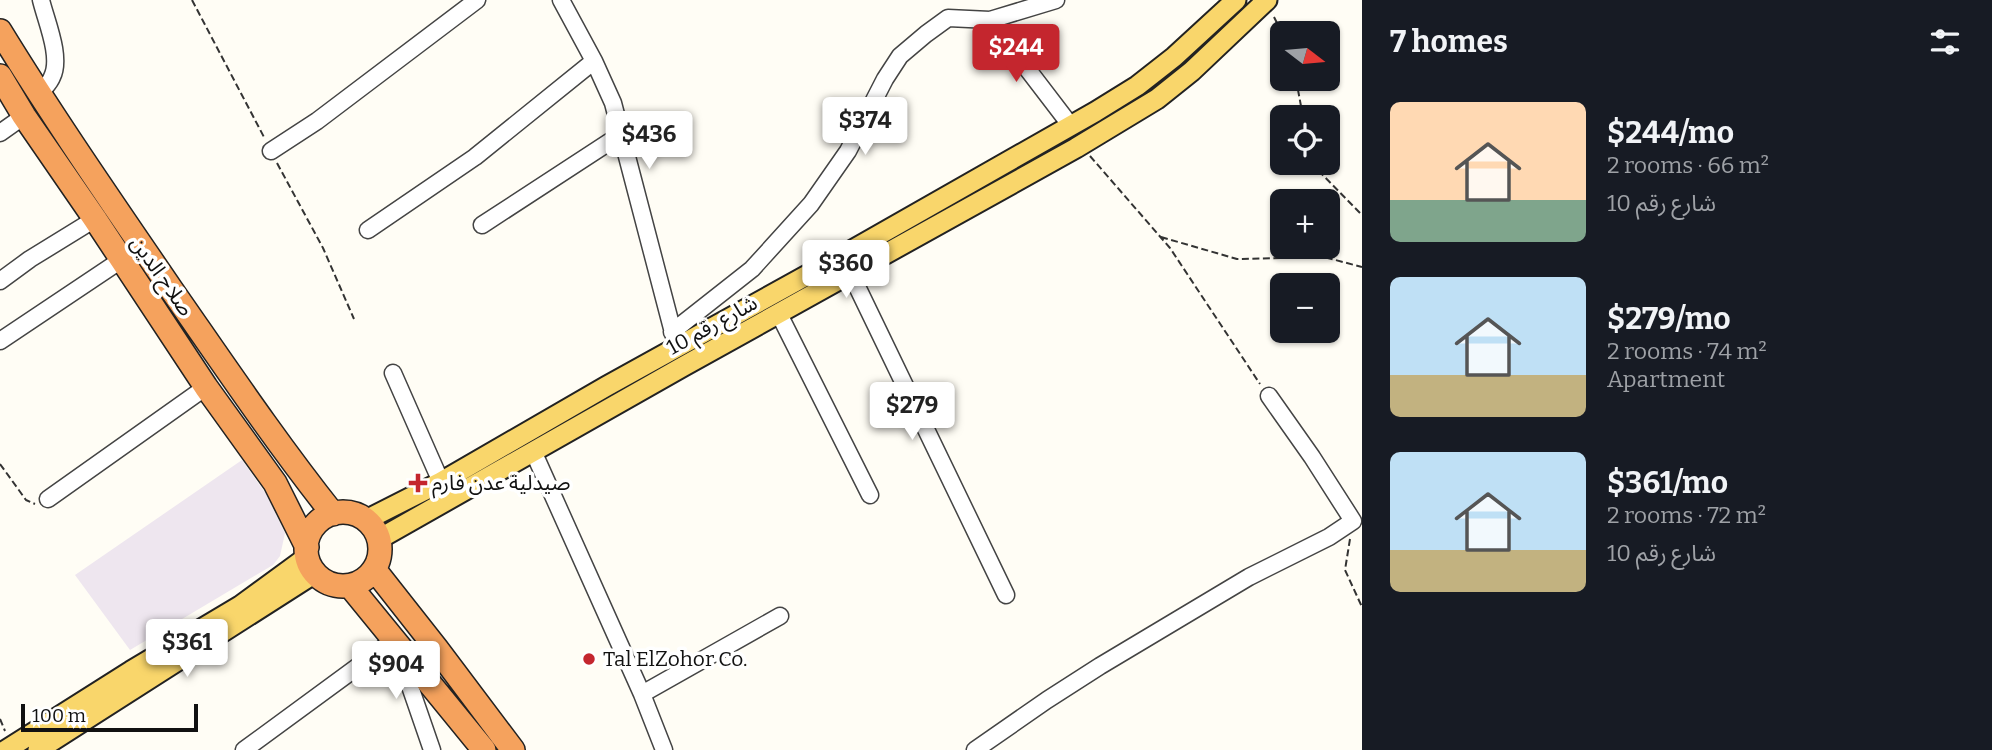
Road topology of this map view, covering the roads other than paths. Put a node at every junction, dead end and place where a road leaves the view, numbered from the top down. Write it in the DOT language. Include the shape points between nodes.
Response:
graph roads {
  1 [pos="41,0"];
  2 [pos="477,0"];
  3 [pos="561,0"];
  4 [pos="1056,0"];
  5 [pos="1236,0"];
  6 [pos="1267,0"];
  7 [pos="990,20"];
  8 [pos="0,32"];
  9 [pos="594,61"];
  10 [pos="0,76"];
  11 [pos="39,95"];
  12 [pos="24,117"];
  13 [pos="1071,126"];
  14 [pos="0,134"];
  15 [pos="620,135"];
  16 [pos="271,151"];
  17 [pos="95,219"];
  18 [pos="481,225"];
  19 [pos="369,230"];
  20 [pos="121,260"];
  21 [pos="851,274"];
  22 [pos="0,281"];
  23 [pos="779,313"];
  24 [pos="675,339"];
  25 [pos="0,341"];
  26 [pos="684,366"];
  27 [pos="393,373"];
  28 [pos="206,387"];
  29 [pos="1269,396"];
  30 [pos="533,451"];
  31 [pos="441,482"];
  32 [pos="870,495"];
  33 [pos="48,499"];
  34 [pos="332,514"];
  35 [pos="1357,519"];
  36 [pos="373,530"];
  37 [pos="310,559"];
  38 [pos="374,569"];
  39 [pos="349,586"];
  40 [pos="1006,595"];
  41 [pos="780,616"];
  42 [pos="394,640"];
  43 [pos="642,694"];
  44 [pos="6,750"];
  45 [pos="38,750"];
  46 [pos="244,750"];
  47 [pos="432,750"];
  48 [pos="484,750"];
  49 [pos="513,750"];
  50 [pos="664,750"];
  51 [pos="975,750"];
  1 -- 11 [label="street" via="55,69"];
  2 -- 16 [label="street"];
  3 -- 9 [label="street"];
  4 -- 7 [label="street"];
  5 -- 13 [label="main road, شارع رقم 10" via="1137,86"];
  6 -- 21 [label="main road, شارع رقم 10" via="1157,99"];
  7 -- 13 [label="street"];
  7 -- 24 [label="street" via="948,18 900,56 848,151 811,204 752,269"];
  8 -- 11 [label="highway, صلاح الدين"];
  9 -- 15 [label="street" via="613,103"];
  9 -- 19 [label="street" via="475,157"];
  10 -- 12 [label="highway, صلاح الدين"];
  11 -- 34 [label="highway, صلاح الدين"];
  12 -- 14 [label="street"];
  12 -- 17 [label="highway, صلاح الدين"];
  13 -- 24 [label="main road, شارع رقم 10" via="852,251"];
  15 -- 18 [label="street"];
  15 -- 24 [label="street"];
  17 -- 20 [label="highway, صلاح الدين"];
  17 -- 22 [label="street"];
  20 -- 25 [label="street"];
  20 -- 28 [label="highway, صلاح الدين"];
  21 -- 23 [label="main road, شارع رقم 10"];
  21 -- 40 [label="street"];
  23 -- 26 [label="main road, شارع رقم 10"];
  23 -- 32 [label="street"];
  24 -- 26 [label="street"];
  24 -- 31 [label="main road, شارع رقم 10"];
  26 -- 30 [label="main road, شارع رقم 10"];
  27 -- 31 [label="street"];
  28 -- 33 [label="street"];
  28 -- 37 [label="highway, صلاح الدين" via="275,483"];
  29 -- 35 [label="street"];
  30 -- 36 [label="main road, شارع رقم 10"];
  30 -- 43 [label="street"];
  31 -- 36 [label="main road, شارع رقم 10"];
  34 -- 36 [label="highway" via="356,514"];
  34 -- 37 [label="highway" via="309,536"];
  35 -- 51 [label="street" via="1100,666"];
  36 -- 38 [label="highway" via="380,551"];
  37 -- 39 [label="highway" via="325,581"];
  37 -- 44 [label="main road"];
  37 -- 45 [label="main road"];
  38 -- 39 [label="highway"];
  38 -- 49 [label="highway"];
  39 -- 42 [label="highway"];
  41 -- 43 [label="street"];
  42 -- 46 [label="street"];
  42 -- 47 [label="street"];
  42 -- 48 [label="highway"];
  43 -- 50 [label="street"];
}
